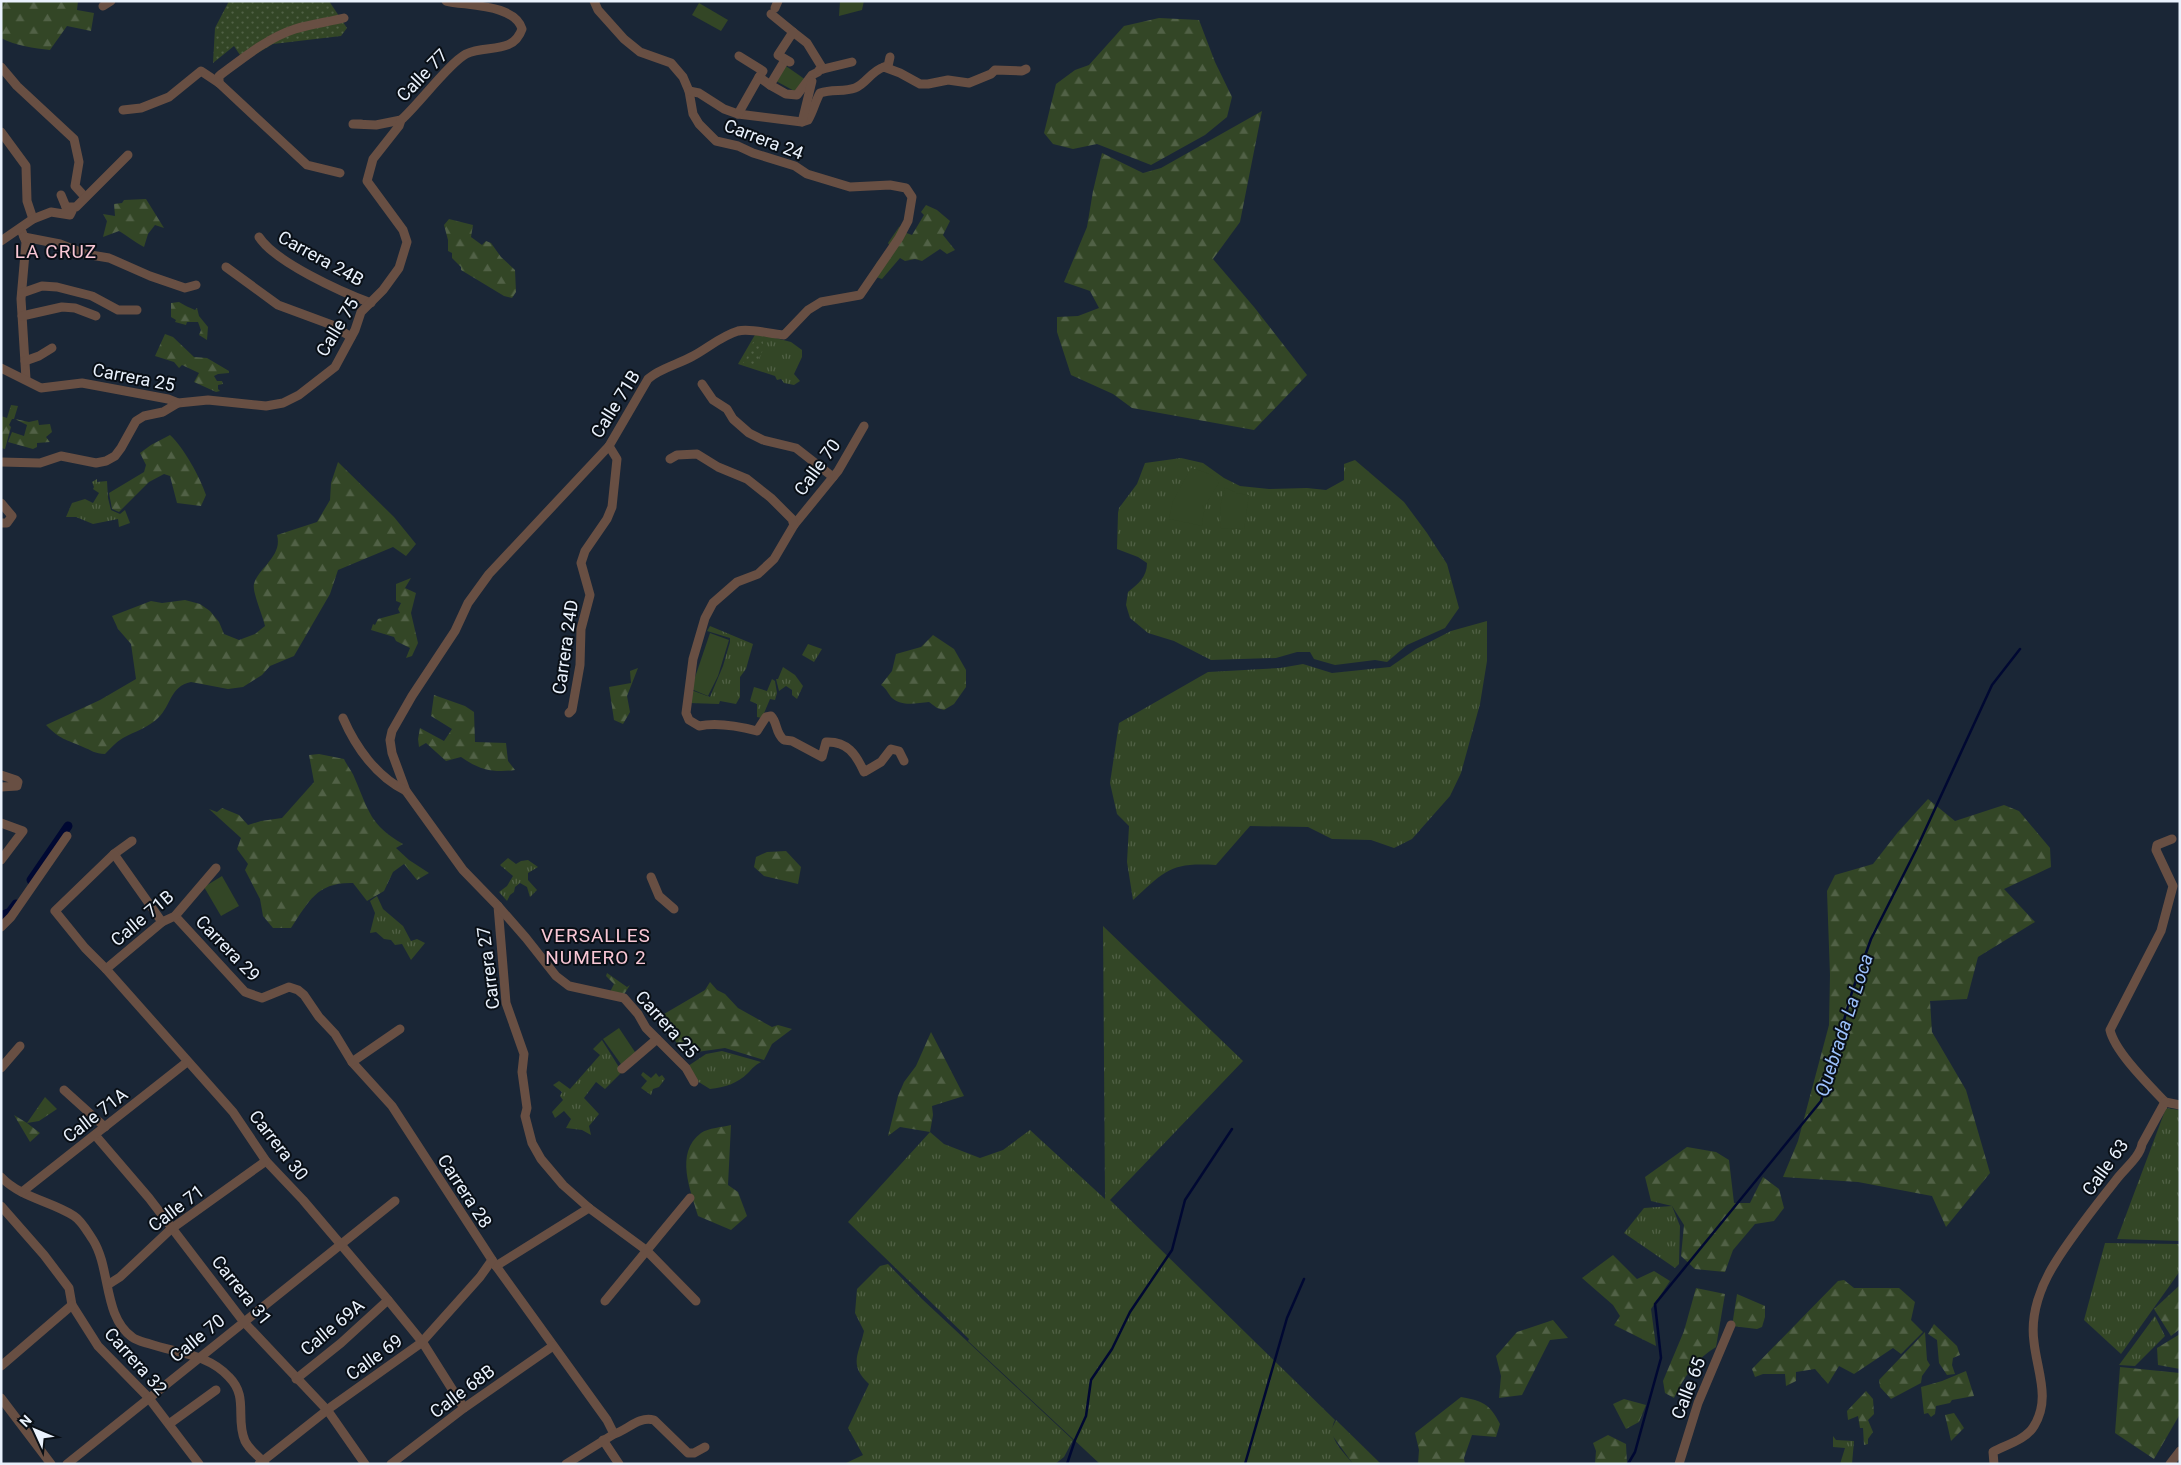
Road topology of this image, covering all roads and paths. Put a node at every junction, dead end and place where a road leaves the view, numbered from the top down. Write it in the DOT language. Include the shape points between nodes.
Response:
graph roads {
  1 [pos="446,1"];
  2 [pos="594,1"];
  3 [pos="775,8"];
  4 [pos="344,18"];
  5 [pos="793,32"];
  6 [pos="739,56"];
  7 [pos="890,56"];
  8 [pos="852,62"];
  9 [pos="1,67"];
  10 [pos="884,68"];
  11 [pos="1026,69"];
  12 [pos="820,70"];
  13 [pos="759,77"];
  14 [pos="219,83"];
  15 [pos="770,85"];
  16 [pos="689,91"];
  17 [pos="123,110"];
  18 [pos="738,114"];
  19 [pos="401,120"];
  20 [pos="802,122"];
  21 [pos="361,124"];
  22 [pos="1,132"];
  23 [pos="128,155"];
  24 [pos="369,169"];
  25 [pos="340,174"];
  26 [pos="61,195"];
  27 [pos="85,197"];
  28 [pos="66,207"];
  29 [pos="33,219"];
  30 [pos="20,227"];
  31 [pos="24,237"];
  32 [pos="259,237"];
  33 [pos="2,238"];
  34 [pos="899,238"];
  35 [pos="226,267"];
  36 [pos="196,284"];
  37 [pos="22,293"];
  38 [pos="370,303"];
  39 [pos="137,310"];
  40 [pos="22,316"];
  41 [pos="96,316"];
  42 [pos="351,337"];
  43 [pos="52,348"];
  44 [pos="25,361"];
  45 [pos="1,368"];
  46 [pos="26,379"];
  47 [pos="702,384"];
  48 [pos="178,403"];
  49 [pos="266,406"];
  50 [pos="864,426"];
  51 [pos="609,446"];
  52 [pos="670,459"];
  53 [pos="1,462"];
  54 [pos="833,476"];
  55 [pos="1,503"];
  56 [pos="1,524"];
  57 [pos="794,526"];
  58 [pos="569,713"];
  59 [pos="343,718"];
  60 [pos="390,740"];
  61 [pos="904,761"];
  62 [pos="1,775"];
  63 [pos="1,787"];
  64 [pos="406,791"];
  65 [pos="1,822"];
  66 [pos="68,836"];
  67 [pos="2172,839"];
  68 [pos="132,841"];
  69 [pos="114,854"];
  70 [pos="1,860"];
  71 [pos="216,868"];
  72 [pos="651,877"];
  73 [pos="498,906"];
  74 [pos="674,910"];
  75 [pos="175,916"];
  76 [pos="162,922"];
  77 [pos="1,927"];
  78 [pos="106,969"];
  79 [pos="289,987"];
  80 [pos="400,1029"];
  81 [pos="657,1039"];
  82 [pos="20,1046"];
  83 [pos="187,1062"];
  84 [pos="352,1062"];
  85 [pos="1,1068"];
  86 [pos="622,1069"];
  87 [pos="694,1082"];
  88 [pos="64,1090"];
  89 [pos="2165,1102"];
  90 [pos="2180,1105"];
  91 [pos="104,1127"];
  92 [pos="95,1135"];
  93 [pos="266,1161"];
  94 [pos="1,1177"];
  95 [pos="22,1192"];
  96 [pos="690,1198"];
  97 [pos="395,1201"];
  98 [pos="1,1206"];
  99 [pos="589,1208"];
  100 [pos="171,1229"];
  101 [pos="341,1244"];
  102 [pos="646,1250"];
  103 [pos="494,1263"];
  104 [pos="108,1284"];
  105 [pos="388,1300"];
  106 [pos="605,1301"];
  107 [pos="696,1301"];
  108 [pos="72,1305"];
  109 [pos="243,1321"];
  110 [pos="1731,1324"];
  111 [pos="422,1342"];
  112 [pos="553,1346"];
  113 [pos="200,1357"];
  114 [pos="1,1366"];
  115 [pos="296,1378"];
  116 [pos="216,1390"];
  117 [pos="148,1397"];
  118 [pos="1,1398"];
  119 [pos="464,1408"];
  120 [pos="328,1411"];
  121 [pos="169,1424"];
  122 [pos="614,1434"];
  123 [pos="603,1440"];
  124 [pos="705,1447"];
  125 [pos="2180,1451"];
  126 [pos="262,1463"];
  127 [pos="51,1464"];
  128 [pos="67,1464"];
  129 [pos="199,1464"];
  130 [pos="365,1464"];
  131 [pos="392,1464"];
  132 [pos="566,1464"];
  133 [pos="619,1464"];
  134 [pos="1679,1464"];
  135 [pos="1994,1464"];
  136 [pos="2170,1464"];
  1 -- 19 [label="street, Calle 77" via="508,13 522,28 520,36 499,48 475,51 459,59"];
  2 -- 16 [label="street, Carrera 24" via="598,10 640,52 671,63 683,77"];
  3 -- 5 [label="street"];
  4 -- 14 [label="street" via="294,30 271,41 219,76"];
  5 -- 12 [label="street" via="807,44"];
  5 -- 15 [label="street" via="778,55 788,61"];
  6 -- 13 [label="street" via="763,71"];
  7 -- 10 [label="street" via="888,66"];
  8 -- 12 [label="street"];
  9 -- 27 [label="street" via="16,86 74,139 79,162 75,186"];
  10 -- 11 [label="street" via="920,84 948,80 969,83 995,70"];
  10 -- 20 [label="street" via="854,88 820,93 810,117"];
  12 -- 15 [label="street" via="812,75 797,95 786,94"];
  12 -- 20 [label="street" via="810,87"];
  13 -- 15 [label="street"];
  13 -- 18 [label="street"];
  14 -- 17 [label="street" via="200,71 169,96 141,108"];
  14 -- 25 [label="street" via="308,165"];
  16 -- 18 [label="street"];
  16 -- 34 [label="street, Carrera 24" via="693,114 716,141 850,187 890,185 906,188 912,197 908,222"];
  18 -- 20 [label="street"];
  19 -- 21 [label="street" via="376,125 353,124"];
  19 -- 24 [label="street, Calle 77"];
  22 -- 29 [label="street" via="26,166 27,202"];
  23 -- 27 [label="street"];
  24 -- 38 [label="street, Calle 75" via="368,181 403,230 407,242 399,268"];
  26 -- 28 [label="street"];
  27 -- 28 [label="street" via="76,207"];
  28 -- 29 [label="street" via="72,211 70,215 51,212"];
  29 -- 30 [label="street"];
  30 -- 31 [label="street"];
  30 -- 33 [label="street"];
  31 -- 36 [label="street" via="109,258 185,288"];
  31 -- 37 [label="street"];
  32 -- 38 [label="street, Carrera 24B" via="265,246 284,260"];
  34 -- 51 [label="street, Calle 71B" via="860,295 821,302 808,310 784,335 737,331 711,343 694,356 653,374"];
  35 -- 42 [label="street" via="278,306 332,326"];
  37 -- 39 [label="street" via="42,286 57,287 92,296 118,310"];
  37 -- 40 [label="street"];
  38 -- 42 [label="street, Calle 75" via="361,312"];
  40 -- 41 [label="street" via="62,307"];
  40 -- 44 [label="street"];
  42 -- 49 [label="street, Calle 75" via="335,367 299,395 283,403"];
  43 -- 44 [label="street"];
  44 -- 46 [label="street"];
  45 -- 46 [label="street, Carrera 25"];
  46 -- 48 [label="street, Carrera 25" via="41,388 82,383"];
  47 -- 54 [label="street" via="713,400 727,409 749,433 796,448"];
  48 -- 49 [label="street, Carrera 25" via="208,400"];
  48 -- 53 [label="street" via="136,421 120,448 106,461 96,463 60,456 40,463"];
  50 -- 54 [label="street, Calle 70"];
  51 -- 58 [label="street, Carrera 24D" via="617,459 612,507 581,562 590,595 581,629 577,685"];
  51 -- 60 [label="street, Calle 71B" via="488,574 412,696"];
  52 -- 57 [label="street" via="677,455 697,454 747,479 792,518"];
  54 -- 57 [label="street, Calle 70"];
  55 -- 56 [label="street" via="10,511 12,519"];
  57 -- 61 [label="street, Calle 70" via="774,559 758,574 737,582 713,603 693,659 686,713 689,720 699,726 715,724 757,731 766,717 771,716 778,735 784,740 822,757 826,742 838,742 848,747 864,772 881,762 891,749 899,750"];
  59 -- 64 [label="street" via="367,759 382,775"];
  60 -- 64 [label="street, Carrera 27"];
  62 -- 63 [label="street" via="18,782 17,786"];
  64 -- 73 [label="street, Carrera 27" via="463,870"];
  65 -- 70 [label="street" via="24,831"];
  66 -- 77 [label="street"];
  67 -- 89 [label="street" via="2157,845 2156,850 2173,886 2161,931 2110,1030 2131,1064"];
  68 -- 69 [label="street"];
  69 -- 76 [label="street"];
  69 -- 78 [label="street, Carrera 30" via="55,911"];
  71 -- 75 [label="street, Calle 71B"];
  72 -- 74 [label="street" via="659,896"];
  73 -- 81 [label="street, Carrera 25" via="556,976 569,986 624,998"];
  73 -- 99 [label="street, Carrera 27" via="506,1003 524,1054 522,1072 527,1108 524,1116 532,1143 554,1177"];
  75 -- 76 [label="street, Calle 71B"];
  75 -- 79 [label="street, Carrera 29" via="245,992 262,998"];
  76 -- 78 [label="street, Calle 71B"];
  78 -- 83 [label="street, Carrera 30"];
  79 -- 84 [label="street, Carrera 28" via="304,995"];
  80 -- 84 [label="street"];
  81 -- 86 [label="street"];
  81 -- 87 [label="street, Carrera 25" via="686,1068"];
  82 -- 85 [label="street"];
  83 -- 91 [label="street, Calle 71A"];
  83 -- 93 [label="street, Carrera 30" via="233,1112"];
  84 -- 103 [label="street, Carrera 28" via="392,1106"];
  88 -- 91 [label="street"];
  89 -- 90 [label="street"];
  89 -- 135 [label="street, Calle 63" via="2141,1151 2055,1264 2043,1287 2036,1303 2033,1340 2043,1390 2040,1410 2033,1428 2012,1444 1992,1452"];
  91 -- 92 [label="street, Calle 71A"];
  92 -- 95 [label="street, Calle 71A"];
  92 -- 100 [label="street, Carrera 31"];
  93 -- 100 [label="street, Calle 71"];
  93 -- 101 [label="street, Carrera 30"];
  94 -- 95 [label="street"];
  95 -- 104 [label="street" via="77,1218 95,1242"];
  96 -- 102 [label="street"];
  97 -- 101 [label="street, Calle 70"];
  98 -- 108 [label="street, Carrera 32" via="69,1288"];
  99 -- 102 [label="street, Carrera 27"];
  99 -- 103 [label="street, Calle 69"];
  100 -- 104 [label="street, Calle 71"];
  100 -- 109 [label="street, Carrera 31"];
  101 -- 105 [label="street, Carrera 30"];
  101 -- 109 [label="street, Calle 70"];
  102 -- 106 [label="street"];
  102 -- 107 [label="street, Carrera 27"];
  103 -- 111 [label="street, Calle 69"];
  103 -- 112 [label="street, Carrera 28"];
  104 -- 113 [label="street" via="119,1324 130,1336"];
  105 -- 111 [label="street, Carrera 30"];
  105 -- 115 [label="street, Calle 69A"];
  108 -- 114 [label="street"];
  108 -- 117 [label="street, Carrera 32" via="98,1346"];
  109 -- 113 [label="street, Calle 70"];
  109 -- 115 [label="street, Carrera 31"];
  110 -- 134 [label="street, Calle 65" via="1698,1403"];
  111 -- 119 [label="street, Carrera 30"];
  111 -- 120 [label="street, Calle 69"];
  112 -- 119 [label="street, Calle 68B"];
  112 -- 122 [label="street, Carrera 28"];
  113 -- 117 [label="street, Calle 70"];
  113 -- 126 [label="street" via="222,1370 236,1384 240,1394 242,1431"];
  115 -- 120 [label="street, Carrera 31"];
  116 -- 121 [label="street"];
  117 -- 121 [label="street, Carrera 32"];
  117 -- 128 [label="street, Calle 70"];
  118 -- 127 [label="street"];
  119 -- 131 [label="street, Calle 68B"];
  120 -- 126 [label="street, Calle 69"];
  120 -- 130 [label="street, Carrera 31"];
  121 -- 129 [label="street, Carrera 32"];
  122 -- 123 [label="street"];
  122 -- 124 [label="street" via="648,1419 654,1420 688,1453"];
  123 -- 132 [label="street"];
  123 -- 133 [label="street"];
  125 -- 136 [label="street"];
}
